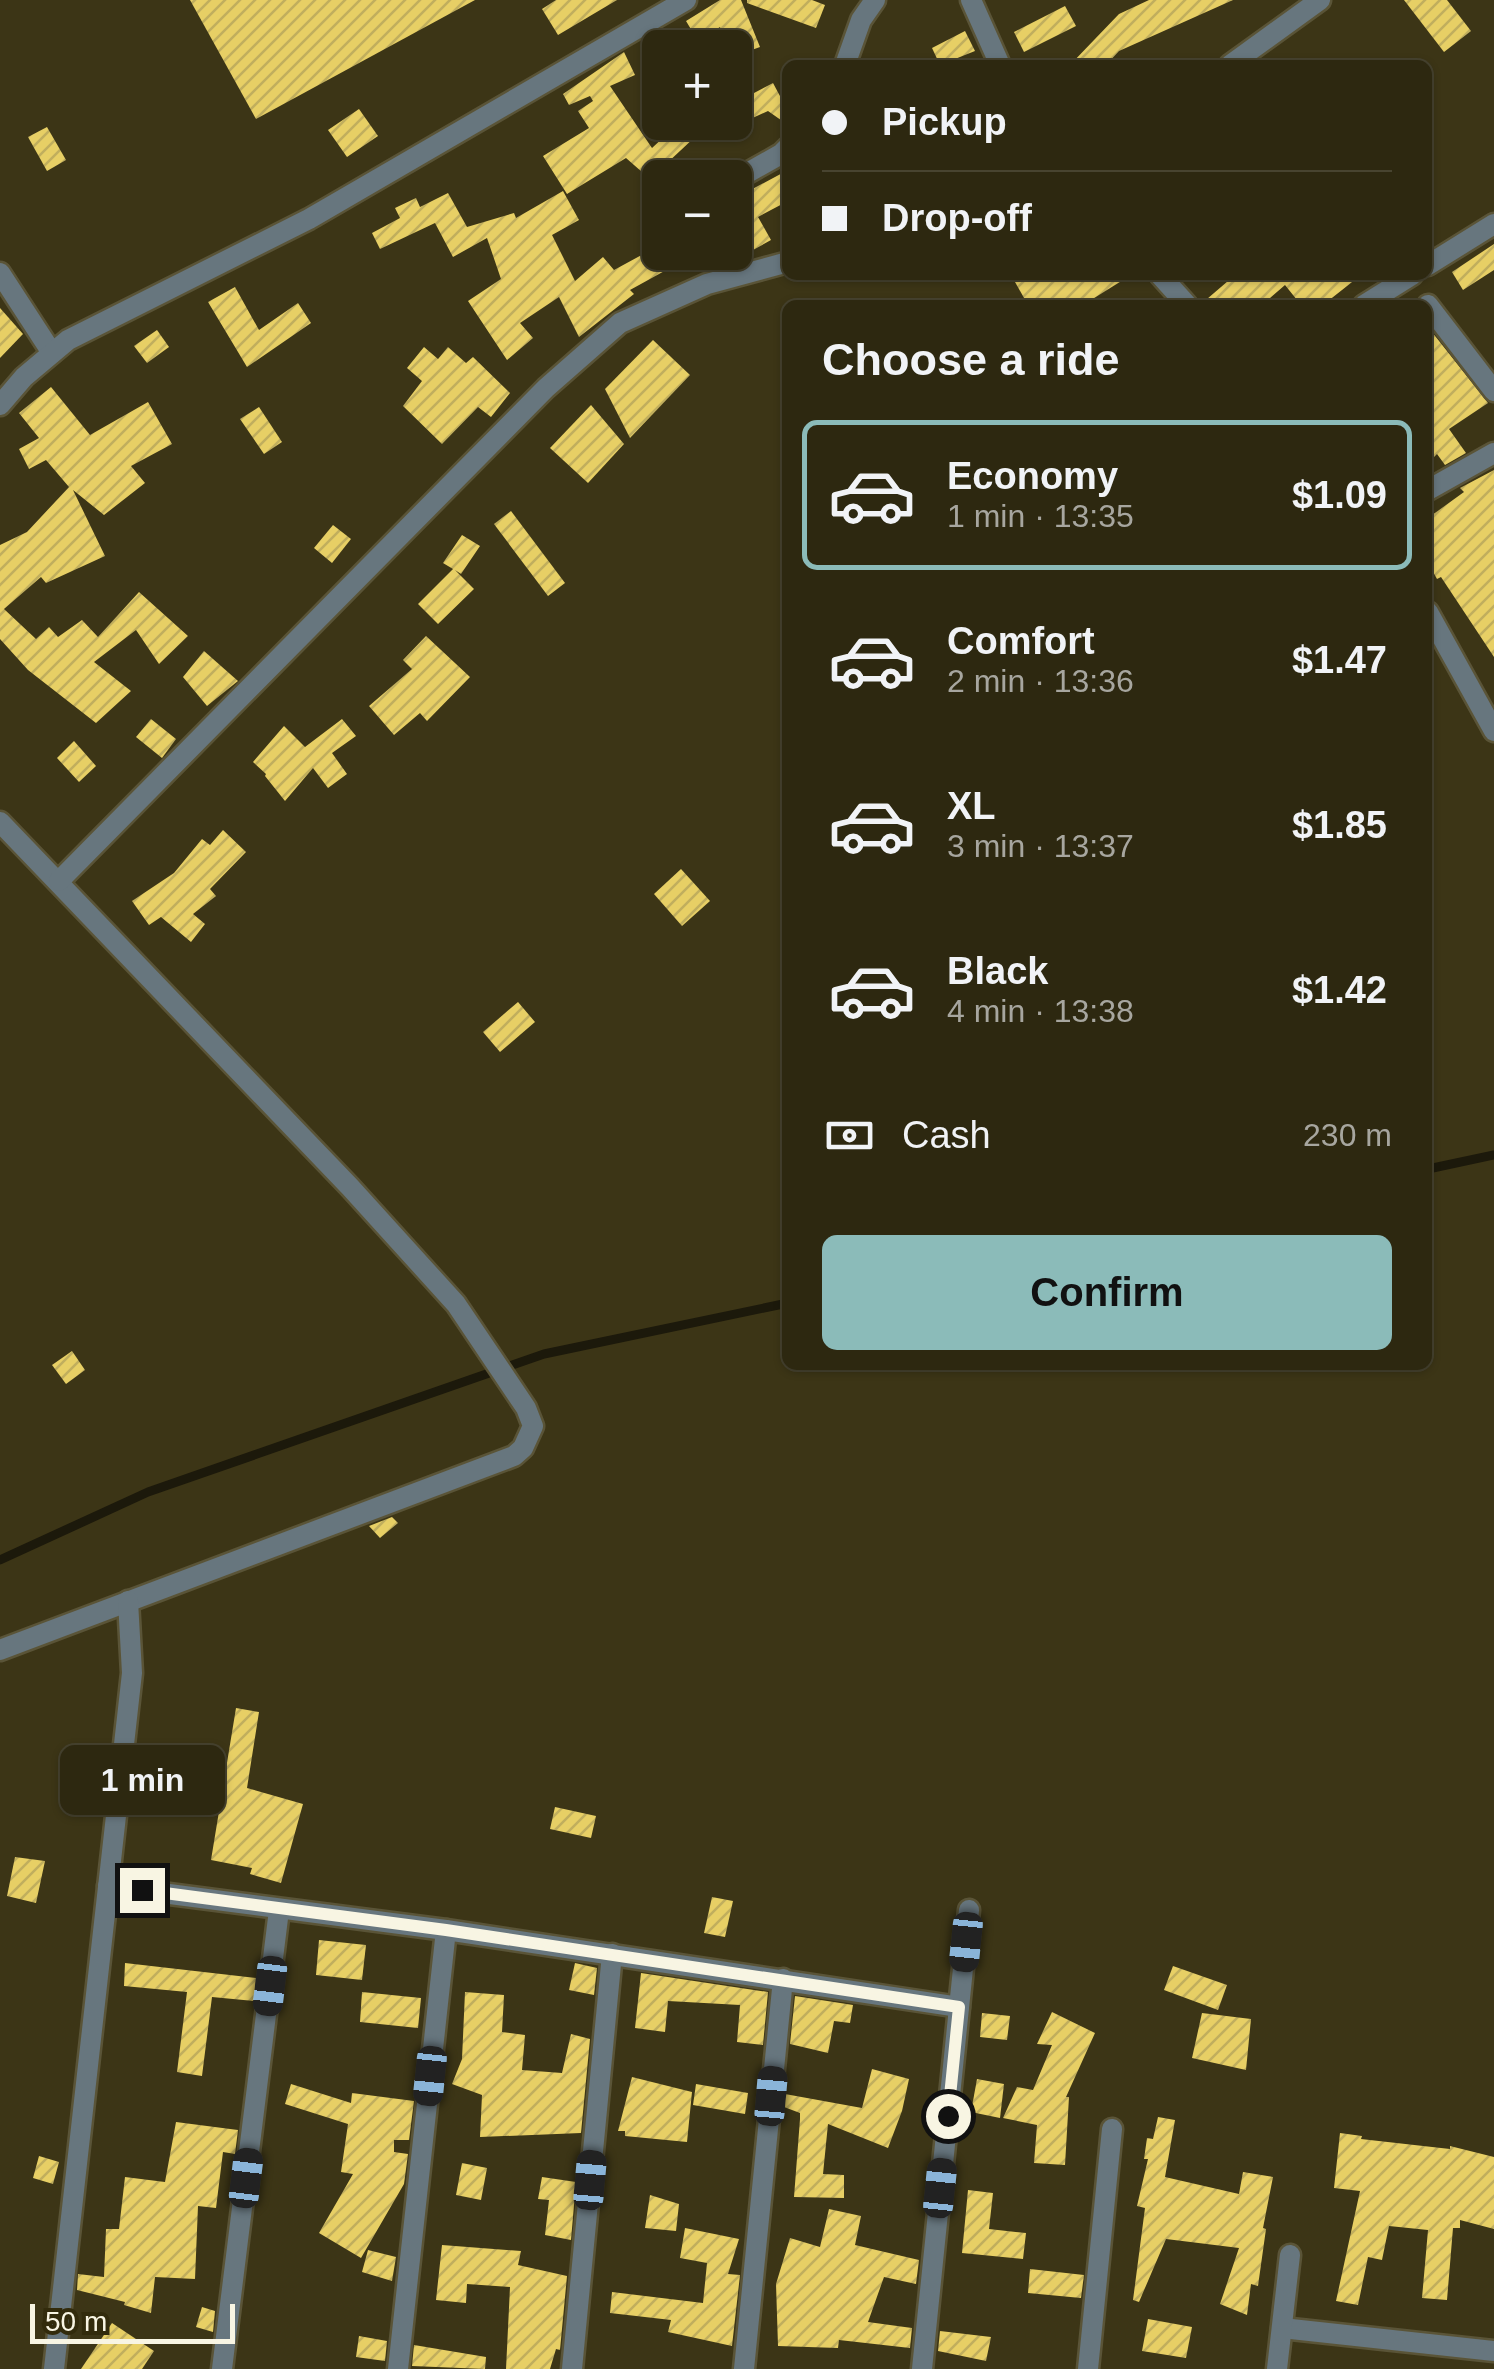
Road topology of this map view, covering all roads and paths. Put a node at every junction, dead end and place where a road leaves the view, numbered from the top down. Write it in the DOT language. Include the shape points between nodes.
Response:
graph roads {
  1 [pos="686,0"];
  2 [pos="876,0"];
  3 [pos="971,0"];
  4 [pos="1320,0"];
  5 [pos="847,60"];
  6 [pos="998,60"];
  7 [pos="1240,60"];
  8 [pos="782,153"];
  9 [pos="752,170"];
  10 [pos="1494,224"];
  11 [pos="1432,263"];
  12 [pos="782,264"];
  13 [pos="0,273"];
  14 [pos="1164,280"];
  15 [pos="1402,280"];
  16 [pos="1182,300"];
  17 [pos="1372,300"];
  18 [pos="1432,311"];
  19 [pos="52,353"];
  20 [pos="1494,391"];
  21 [pos="0,405"];
  22 [pos="1494,453"];
  23 [pos="1432,488"];
  24 [pos="1432,619"];
  25 [pos="1494,731"];
  26 [pos="0,822"];
  27 [pos="59,881"];
  28 [pos="128,1602"];
  29 [pos="0,1650"];
  30 [pos="108,1886"];
  31 [pos="279,1910"];
  32 [pos="970,1910"];
  33 [pos="446,1930"];
  34 [pos="612,1954"];
  35 [pos="783,1979"];
  36 [pos="959,2007"];
  37 [pos="1112,2129"];
  38 [pos="1290,2256"];
  39 [pos="1282,2328"];
  40 [pos="1494,2351"];
  41 [pos="54,2369"];
  42 [pos="222,2369"];
  43 [pos="398,2369"];
  44 [pos="572,2369"];
  45 [pos="744,2369"];
  46 [pos="922,2369"];
  47 [pos="1088,2369"];
  48 [pos="1277,2369"];
  1 -- 19 [label="street" via="309,219"];
  2 -- 5 [label="street"];
  3 -- 6 [label="street"];
  4 -- 7 [label="street"];
  8 -- 9 [label="street"];
  10 -- 11 [label="street"];
  12 -- 27 [label="street" via="707,284 620,323 546,388"];
  13 -- 19 [label="street"];
  14 -- 16 [label="street"];
  15 -- 17 [label="street"];
  18 -- 20 [label="street"];
  19 -- 21 [label="street"];
  22 -- 23 [label="street"];
  24 -- 25 [label="street"];
  26 -- 27 [label="street"];
  27 -- 28 [label="street" via="456,1304 532,1426 514,1456"];
  28 -- 29 [label="street"];
  28 -- 30 [label="street" via="132,1673"];
  30 -- 31 [label="street"];
  30 -- 41 [label="street"];
  31 -- 33 [label="street"];
  31 -- 42 [label="street"];
  32 -- 36 [label="street"];
  33 -- 34 [label="street"];
  33 -- 43 [label="street"];
  34 -- 35 [label="street"];
  34 -- 44 [label="street"];
  35 -- 36 [label="street"];
  35 -- 45 [label="street"];
  36 -- 46 [label="street"];
  37 -- 47 [label="street"];
  38 -- 39 [label="street"];
  39 -- 40 [label="street"];
  39 -- 48 [label="street"];
}
